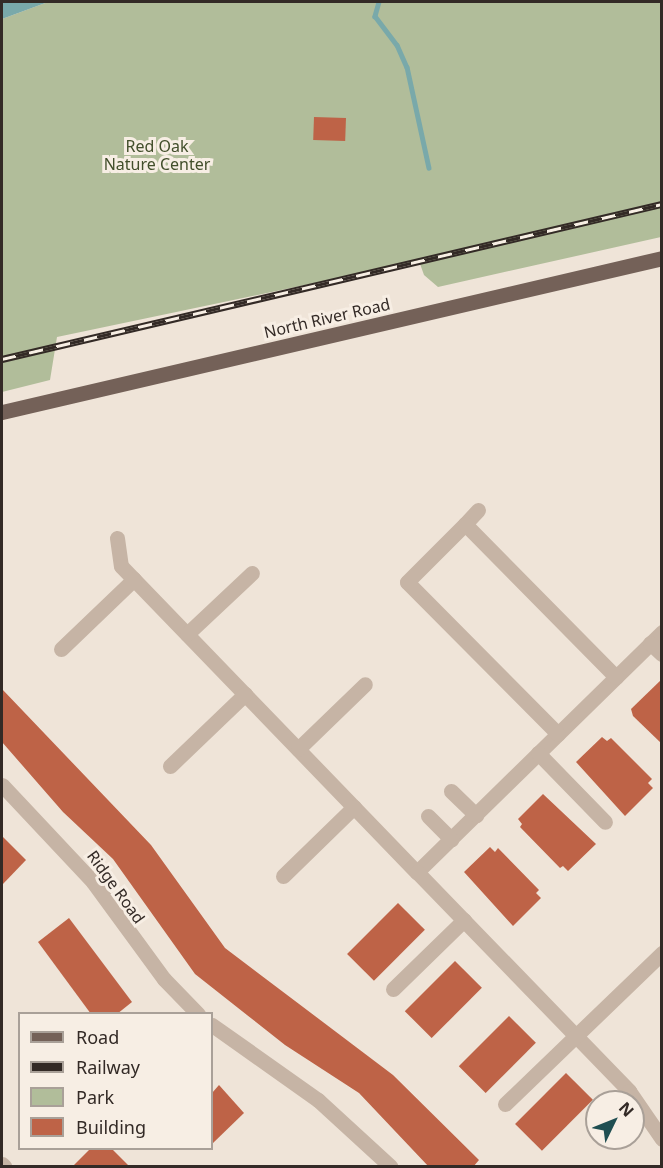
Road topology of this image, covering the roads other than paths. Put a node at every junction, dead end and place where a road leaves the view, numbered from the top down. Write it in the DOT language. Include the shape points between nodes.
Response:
graph roads {
  1 [pos="662,258"];
  2 [pos="2,412"];
  3 [pos="478,510"];
  4 [pos="465,524"];
  5 [pos="117,538"];
  6 [pos="252,573"];
  7 [pos="134,579"];
  8 [pos="662,632"];
  9 [pos="187,634"];
  10 [pos="650,643"];
  11 [pos="61,649"];
  12 [pos="662,654"];
  13 [pos="616,677"];
  14 [pos="365,684"];
  15 [pos="245,694"];
  16 [pos="558,734"];
  17 [pos="298,749"];
  18 [pos="538,753"];
  19 [pos="170,766"];
  20 [pos="2,785"];
  21 [pos="451,791"];
  22 [pos="354,807"];
  23 [pos="476,815"];
  24 [pos="428,816"];
  25 [pos="605,822"];
  26 [pos="451,839"];
  27 [pos="417,872"];
  28 [pos="283,876"];
  29 [pos="464,920"];
  30 [pos="662,953"];
  31 [pos="393,989"];
  32 [pos="196,1012"];
  33 [pos="213,1026"];
  34 [pos="575,1036"];
  35 [pos="505,1104"];
  36 [pos="662,1139"];
  37 [pos="390,1167"];
  1 -- 2 [label="main road, North River Road"];
  3 -- 4 [label="street"];
  4 -- 13 [label="street"];
  4 -- 16 [label="street" via="407,582"];
  5 -- 7 [label="street" via="121,566"];
  6 -- 9 [label="street"];
  7 -- 9 [label="street"];
  7 -- 11 [label="street"];
  8 -- 10 [label="street"];
  9 -- 15 [label="street"];
  10 -- 12 [label="street"];
  10 -- 13 [label="street"];
  13 -- 16 [label="street"];
  14 -- 17 [label="street"];
  15 -- 17 [label="street"];
  15 -- 19 [label="street"];
  16 -- 18 [label="street"];
  17 -- 22 [label="street"];
  18 -- 23 [label="street"];
  18 -- 25 [label="street"];
  20 -- 32 [label="street, Ridge Road" via="93,882 132,940"];
  21 -- 23 [label="street"];
  22 -- 27 [label="street"];
  22 -- 28 [label="street"];
  23 -- 26 [label="street"];
  24 -- 26 [label="street"];
  26 -- 27 [label="street"];
  27 -- 29 [label="street"];
  29 -- 31 [label="street"];
  29 -- 34 [label="street"];
  30 -- 34 [label="street"];
  33 -- 37 [label="street" via="318,1100"];
  34 -- 35 [label="street"];
  34 -- 36 [label="street" via="629,1091"];
}
